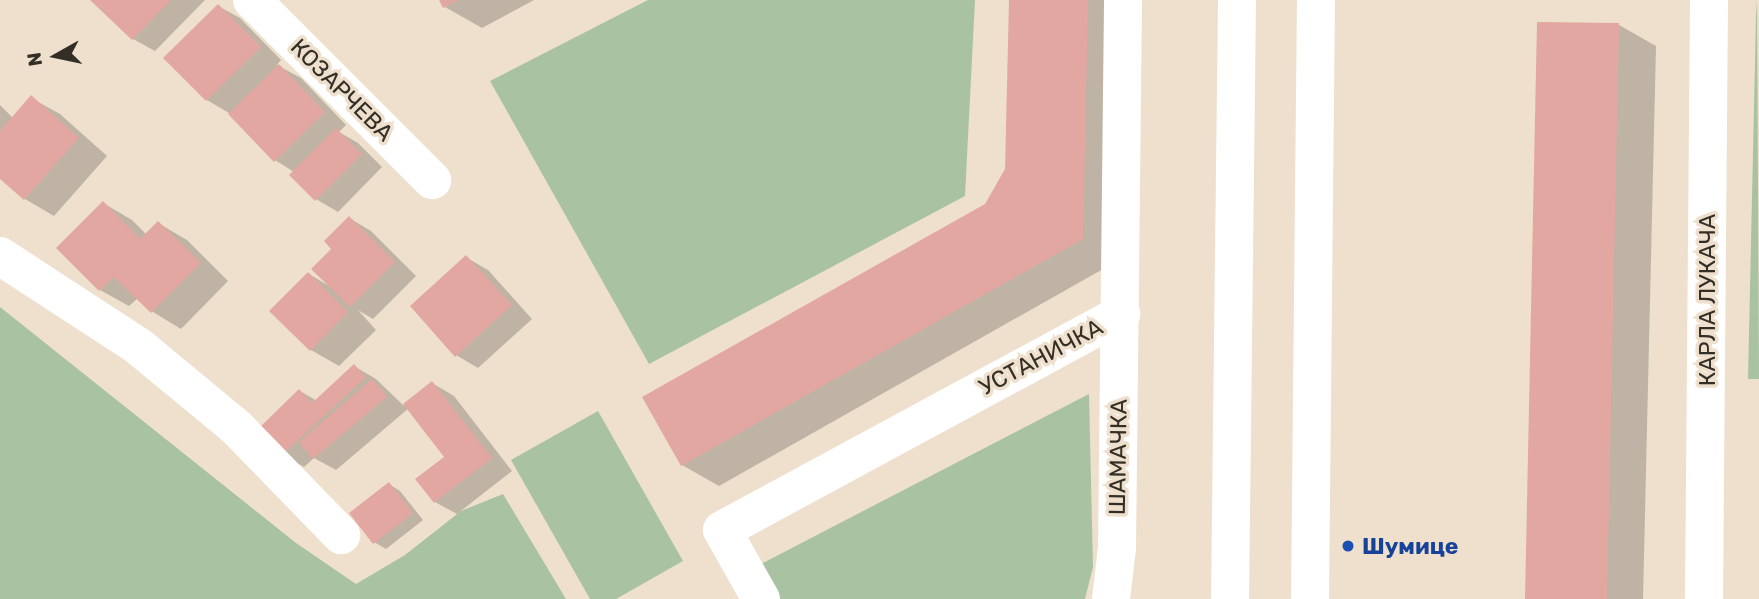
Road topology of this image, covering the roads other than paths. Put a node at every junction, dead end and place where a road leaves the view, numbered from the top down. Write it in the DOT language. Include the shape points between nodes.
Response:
graph roads {
  1 [pos="252,0"];
  2 [pos="1123,0"];
  3 [pos="1237,0"];
  4 [pos="1316,0"];
  5 [pos="1709,0"];
  6 [pos="432,180"];
  7 [pos="0,256"];
  8 [pos="1121,314"];
  9 [pos="341,535"];
  10 [pos="761,599"];
  11 [pos="1111,599"];
  12 [pos="1230,599"];
  13 [pos="1310,599"];
  14 [pos="1704,599"];
  1 -- 6 [label="main road, КОЗАРЧЕВА"];
  2 -- 8 [label="main road, УСТАНИЧКА"];
  3 -- 12 [label="main road"];
  4 -- 13 [label="main road"];
  5 -- 14 [label="main road, КАРЛА ЛУКАЧА"];
  7 -- 9 [label="main road" via="138,346 236,427"];
  8 -- 10 [label="main road, УСТАНИЧКА" via="722,530"];
  8 -- 11 [label="main road, ШАМАЧКА" via="1117,548"];
}
